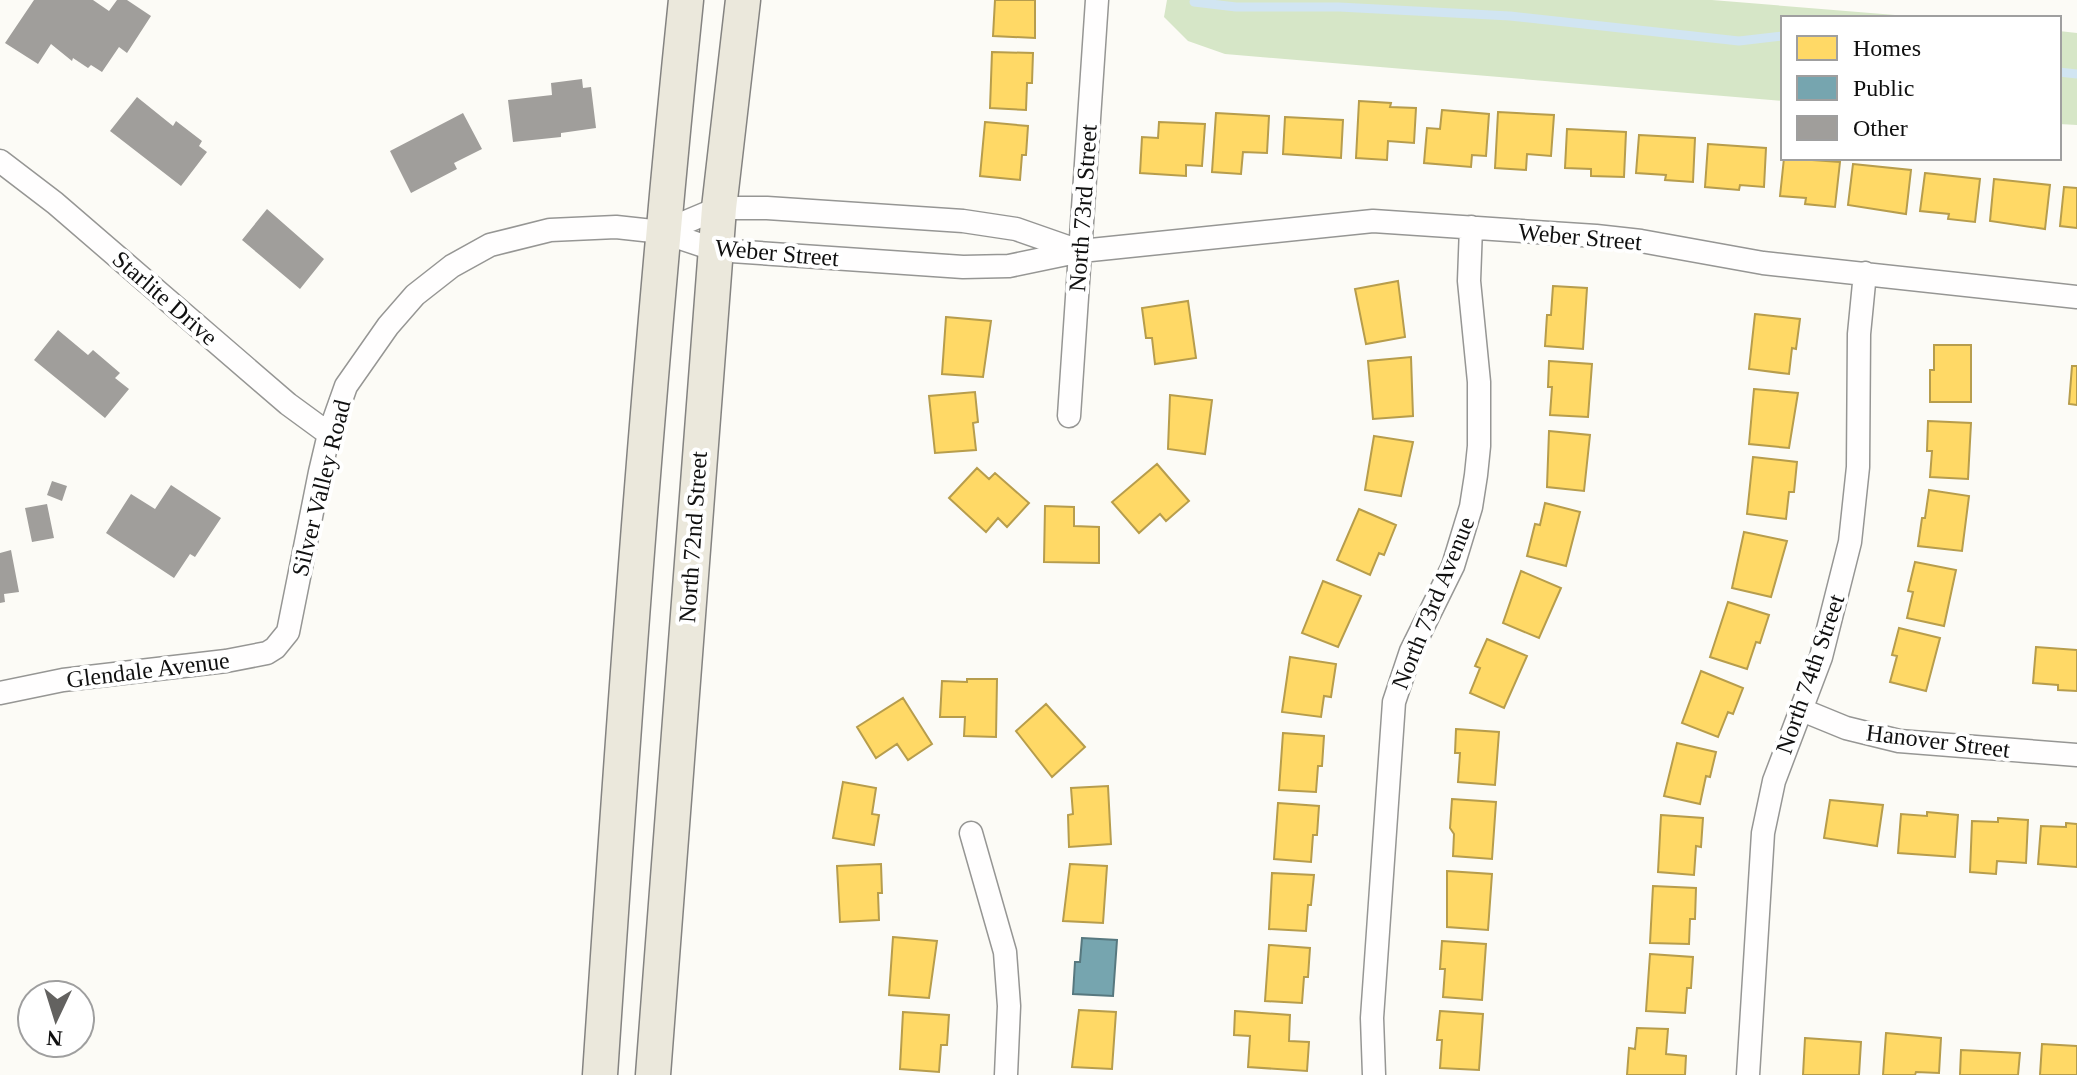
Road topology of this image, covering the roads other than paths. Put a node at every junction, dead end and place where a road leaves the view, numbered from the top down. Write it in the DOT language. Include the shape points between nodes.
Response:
graph roads {
  1 [pos="686,0"];
  2 [pos="743,0"];
  3 [pos="1097,0"];
  4 [pos="0,161"];
  5 [pos="719,208"];
  6 [pos="1471,227"];
  7 [pos="662,232"];
  8 [pos="716,250"];
  9 [pos="1081,251"];
  10 [pos="1865,273"];
  11 [pos="2077,297"];
  12 [pos="1069,416"];
  13 [pos="329,434"];
  14 [pos="288,632"];
  15 [pos="0,693"];
  16 [pos="1802,710"];
  17 [pos="2077,755"];
  18 [pos="971,833"];
  19 [pos="600,1075"];
  20 [pos="653,1075"];
  21 [pos="1006,1075"];
  22 [pos="1374,1075"];
  23 [pos="1748,1075"];
  1 -- 7 [label="main road"];
  2 -- 5 [label="main road, North 72nd Street"];
  3 -- 9 [label="street, North 73rd Street"];
  4 -- 13 [label="street, Starlite Drive"];
  5 -- 7 [label="street, Weber Street"];
  5 -- 8 [label="main road, North 72nd Street"];
  5 -- 9 [label="street, Weber Street" via="963,221 1016,229"];
  6 -- 9 [label="street, Weber Street" via="1341,222"];
  6 -- 10 [label="street, Weber Street" via="1641,241 1736,259"];
  6 -- 22 [label="street, North 73rd Avenue" via="1469,281 1479,382 1476,475 1453,566 1411,651 1394,702 1372,1018"];
  7 -- 8 [label="street, Weber Street"];
  7 -- 13 [label="street, Silver Valley Road" via="550,230 490,245 452,266 415,295 388,326 346,386"];
  7 -- 19 [label="main road"];
  8 -- 9 [label="street, Weber Street" via="963,267 1009,266"];
  8 -- 20 [label="main road, North 72nd Street"];
  9 -- 12 [label="street, North 73rd Street"];
  10 -- 11 [label="street, Weber Street"];
  10 -- 16 [label="street, North 74th Street" via="1855,505 1842,581"];
  13 -- 14 [label="street, Silver Valley Road"];
  14 -- 15 [label="street, Glendale Avenue" via="267,653"];
  16 -- 17 [label="street, Hanover Street" via="1899,741"];
  16 -- 23 [label="street, North 74th Street" via="1774,781 1763,833"];
  18 -- 21 [label="street" via="1005,952"];
}
